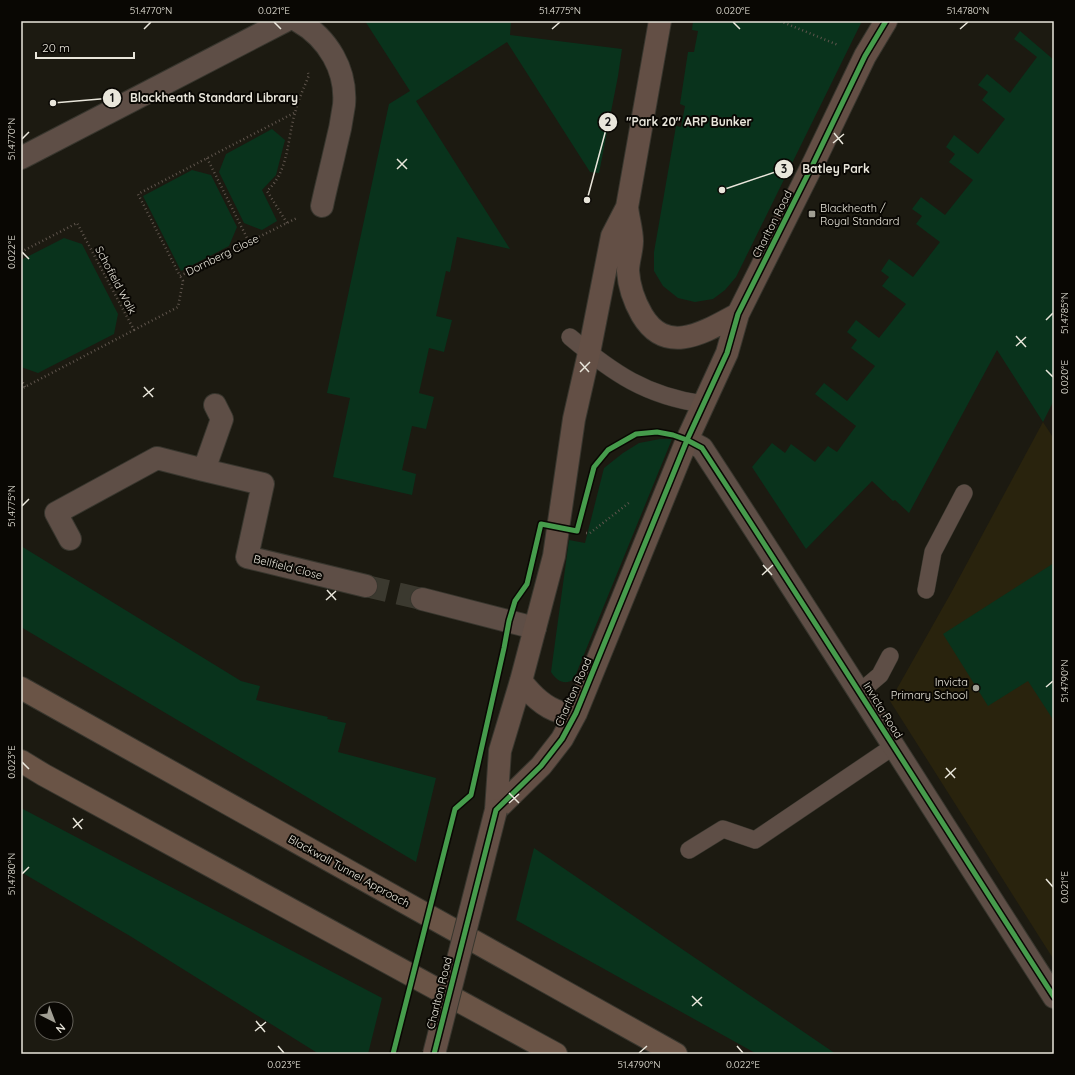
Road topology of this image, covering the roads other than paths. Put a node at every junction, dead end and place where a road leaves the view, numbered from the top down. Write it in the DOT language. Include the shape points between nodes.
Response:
graph roads {
  1 [pos="285,21"];
  2 [pos="298,21"];
  3 [pos="660,21"];
  4 [pos="886,21"];
  5 [pos="21,158"];
  6 [pos="322,206"];
  7 [pos="627,207"];
  8 [pos="738,314"];
  9 [pos="570,337"];
  10 [pos="589,353"];
  11 [pos="703,404"];
  12 [pos="215,405"];
  13 [pos="687,440"];
  14 [pos="204,470"];
  15 [pos="964,493"];
  16 [pos="70,539"];
  17 [pos="366,586"];
  18 [pos="926,590"];
  19 [pos="422,599"];
  20 [pos="536,628"];
  21 [pos="890,656"];
  22 [pos="21,680"];
  23 [pos="521,681"];
  24 [pos="21,688"];
  25 [pos="860,692"];
  26 [pos="576,713"];
  27 [pos="75,719"];
  28 [pos="894,746"];
  29 [pos="21,761"];
  30 [pos="21,764"];
  31 [pos="44,775"];
  32 [pos="496,810"];
  33 [pos="689,850"];
  34 [pos="1054,997"];
  35 [pos="434,1054"];
  36 [pos="556,1054"];
  37 [pos="676,1054"];
  1 -- 5 [label="street"];
  2 -- 6 [label="street" via="310,28 331,51 339,66 343,82 341,124"];
  3 -- 7 [label="main road, Charlton Road"];
  4 -- 8 [label="main road, Charlton Road" via="865,56"];
  7 -- 8 [label="main road" via="632,240 628,270 630,287 647,323 665,336 685,338"];
  7 -- 10 [label="main road, Charlton Road" via="612,236"];
  8 -- 11 [label="main road, Charlton Road" via="727,353"];
  9 -- 10 [label="lane"];
  10 -- 11 [label="lane" via="619,375 644,388 685,402"];
  10 -- 20 [label="main road, Charlton Road" via="574,419 569,529 554,556"];
  11 -- 13 [label="main road, Charlton Road"];
  12 -- 14 [label="street" via="222,419"];
  13 -- 25 [label="street, Invicta Road" via="702,448"];
  13 -- 26 [label="main road, Charlton Road"];
  14 -- 16 [label="street, Bellfield Close" via="157,458 56,513"];
  14 -- 17 [label="street, Bellfield Close" via="263,484 247,556"];
  15 -- 18 [label="lane" via="933,552"];
  19 -- 20 [label="street"];
  20 -- 23 [label="main road, Charlton Road"];
  21 -- 25 [label="lane" via="880,675"];
  22 -- 27 [label="highway"];
  23 -- 26 [label="main road" via="533,696 545,705 560,712"];
  23 -- 32 [label="main road, Charlton Road" via="500,751"];
  24 -- 27 [label="highway, Blackwall Tunnel Approach"];
  25 -- 28 [label="street, Invicta Road"];
  26 -- 32 [label="main road, Charlton Road" via="562,739 541,766"];
  27 -- 37 [label="highway, Blackwall Tunnel Approach"];
  28 -- 33 [label="lane" via="755,840 723,829"];
  28 -- 34 [label="street, Invicta Road"];
  29 -- 31 [label="highway"];
  30 -- 31 [label="highway"];
  31 -- 36 [label="highway"];
  32 -- 35 [label="main road, Charlton Road, bridge"];
}
